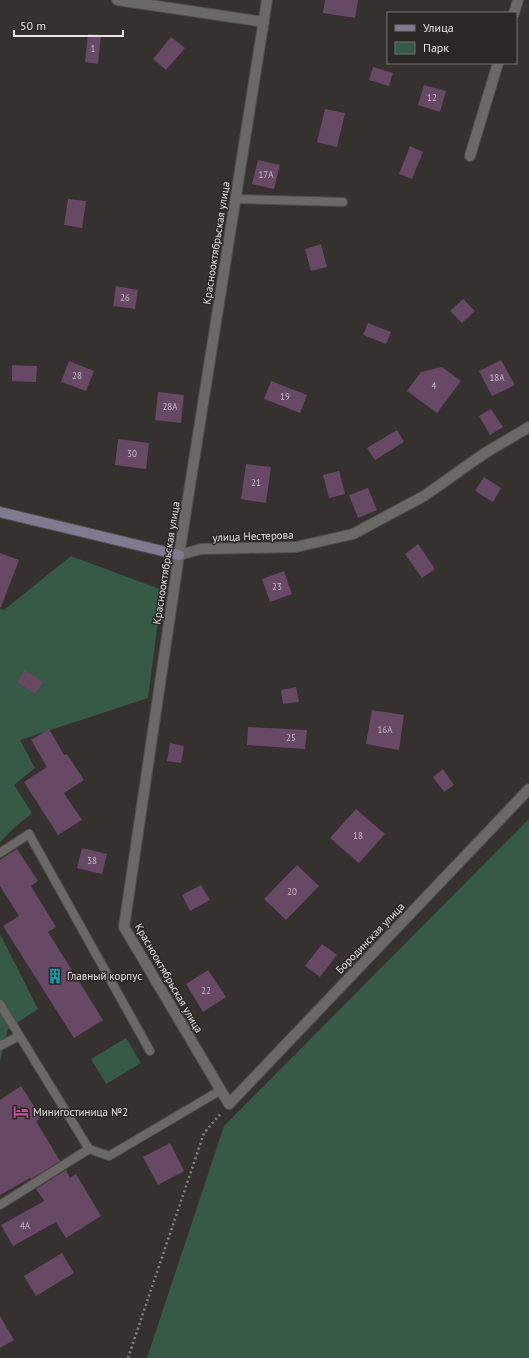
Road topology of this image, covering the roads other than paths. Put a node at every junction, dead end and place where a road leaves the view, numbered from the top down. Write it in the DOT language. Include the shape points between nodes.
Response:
graph roads {
  1 [pos="117,0"];
  2 [pos="267,0"];
  3 [pos="518,0"];
  4 [pos="514,12"];
  5 [pos="264,22"];
  6 [pos="498,64"];
  7 [pos="470,156"];
  8 [pos="235,199"];
  9 [pos="343,202"];
  10 [pos="529,427"];
  11 [pos="0,512"];
  12 [pos="179,554"];
  13 [pos="529,789"];
  14 [pos="0,853"];
  15 [pos="0,1004"];
  16 [pos="19,1036"];
  17 [pos="0,1046"];
  18 [pos="150,1051"];
  19 [pos="220,1090"];
  20 [pos="229,1104"];
  21 [pos="89,1149"];
  22 [pos="0,1205"];
  1 -- 5 [label="street"];
  2 -- 5 [label="street, Краснооктябрьская улица"];
  3 -- 4 [label="street"];
  5 -- 8 [label="street, Краснооктябрьская улица"];
  6 -- 7 [label="street"];
  8 -- 9 [label="lane"];
  8 -- 12 [label="street, Краснооктябрьская улица"];
  10 -- 12 [label="street, улица Нестерова" via="485,453 424,496 353,534 296,547 201,549"];
  11 -- 12 [label="street, улица Нестерова"];
  12 -- 19 [label="street, Краснооктябрьская улица" via="124,927"];
  13 -- 20 [label="street, Бородинская улица"];
  14 -- 18 [label="lane" via="29,834"];
  15 -- 16 [label="lane"];
  16 -- 17 [label="lane"];
  16 -- 21 [label="lane"];
  19 -- 20 [label="street, Краснооктябрьская улица"];
  19 -- 21 [label="lane" via="109,1156"];
  21 -- 22 [label="lane"];
}
